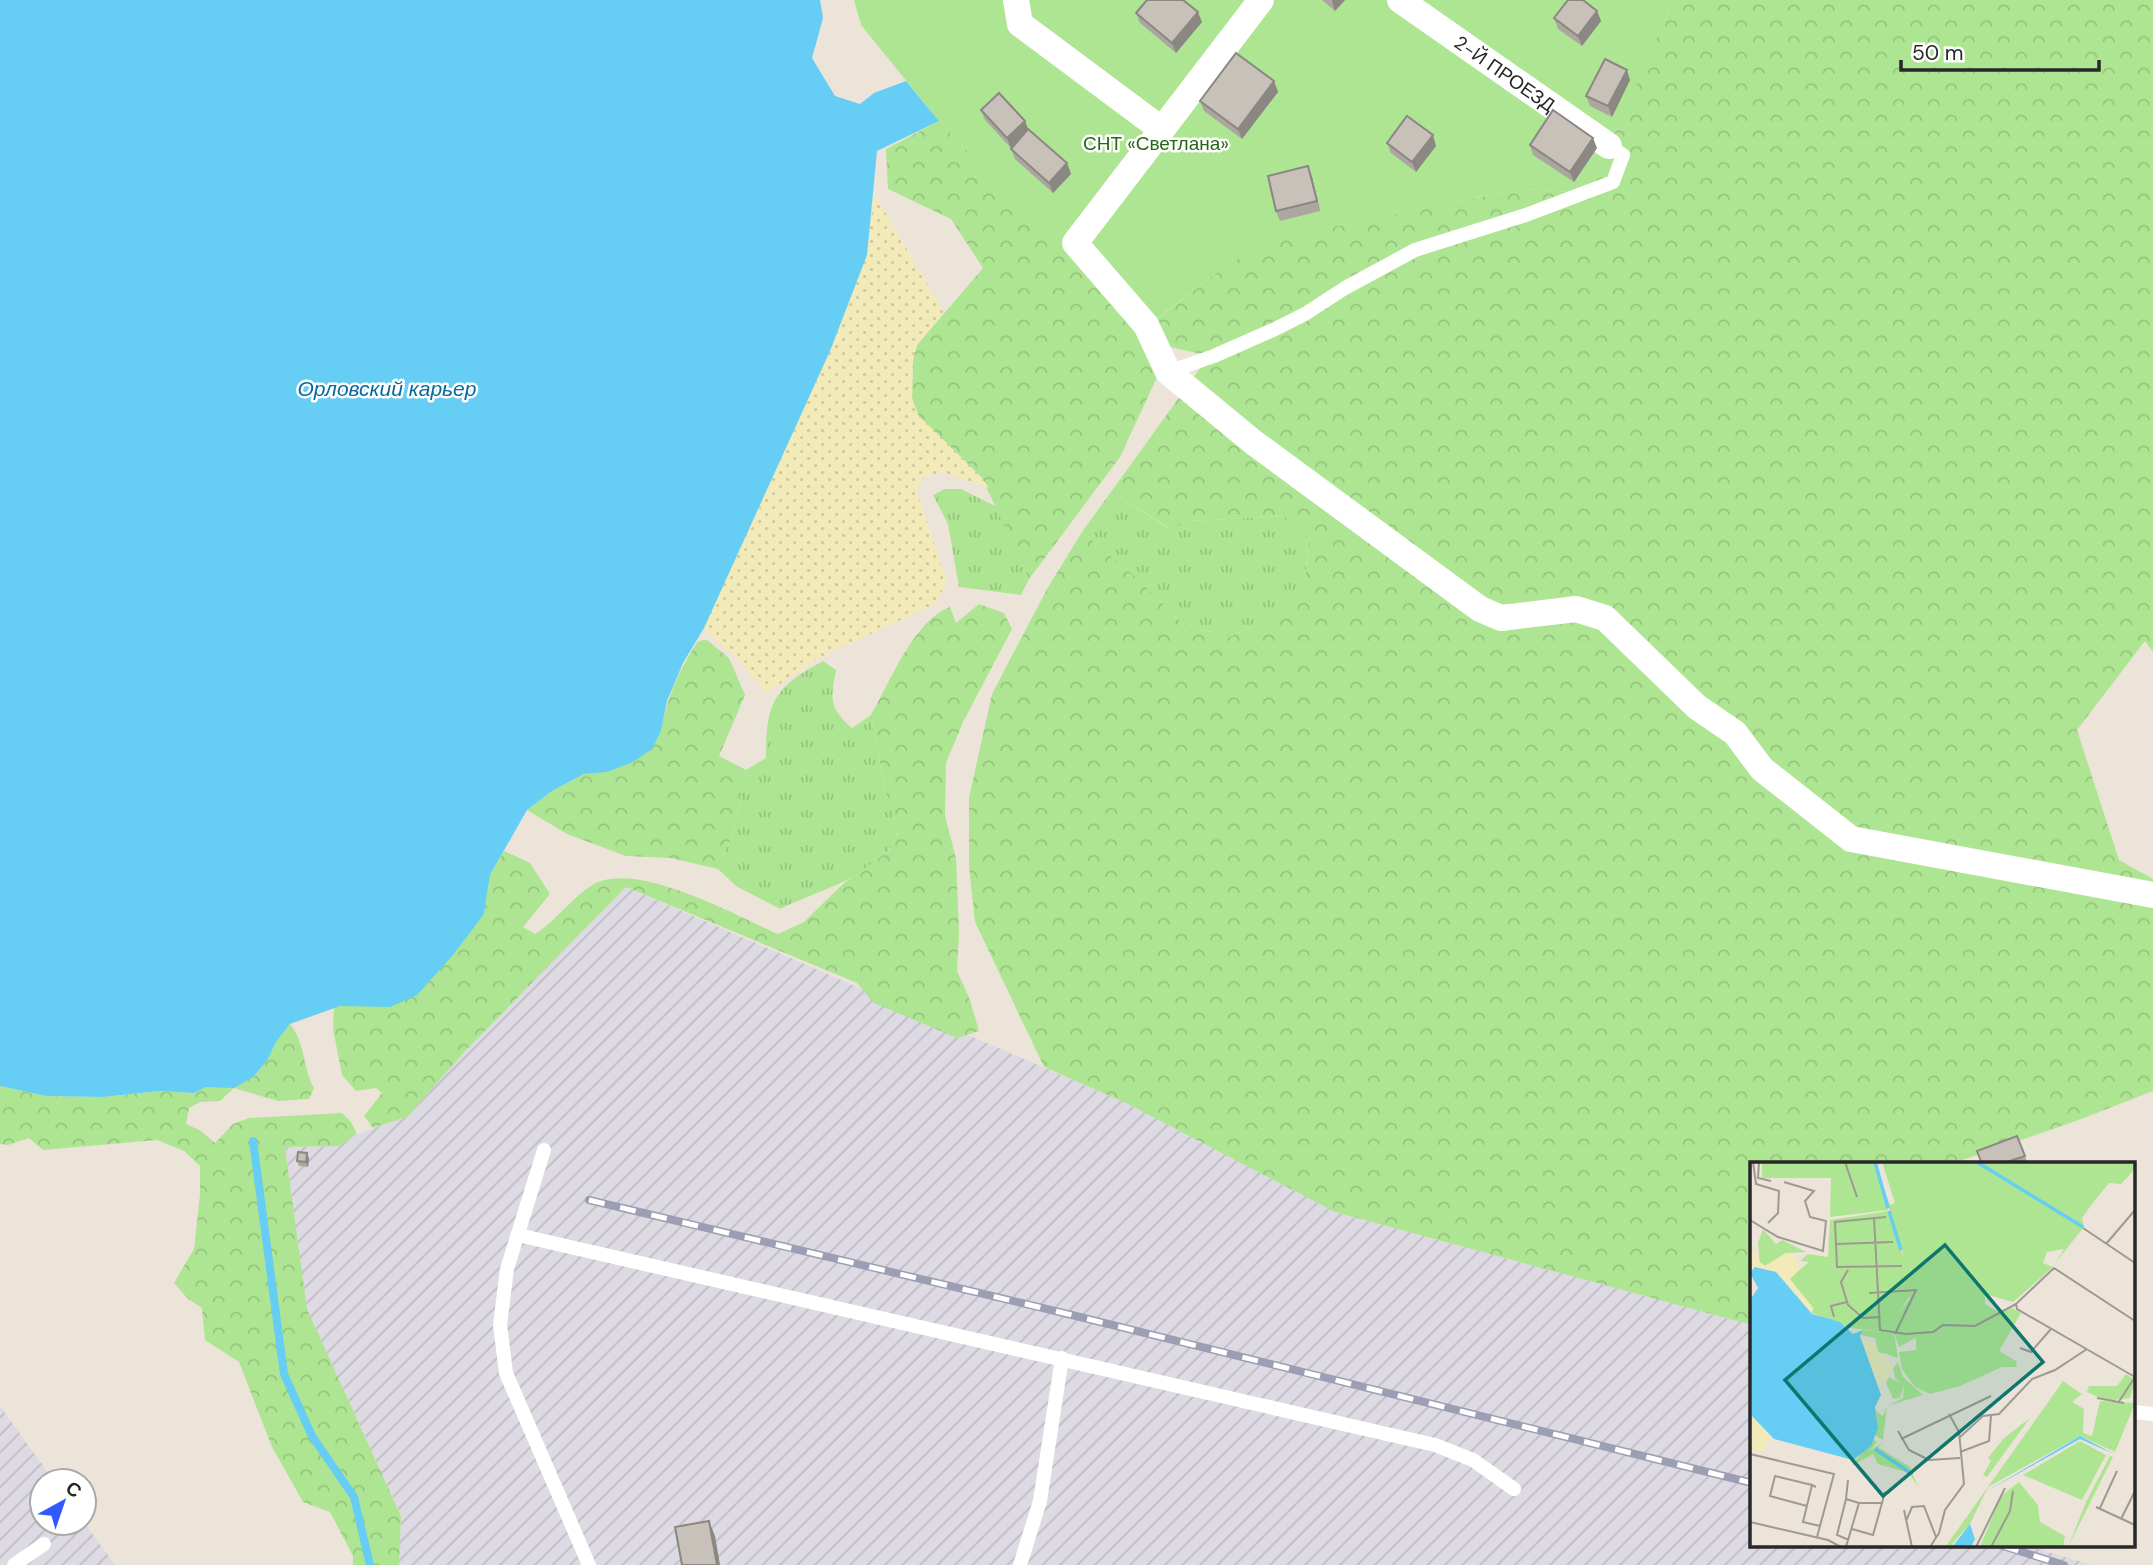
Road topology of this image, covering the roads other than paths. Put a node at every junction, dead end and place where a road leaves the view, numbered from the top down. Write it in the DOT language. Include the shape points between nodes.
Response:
graph roads {
  1 [pos="1016,0"];
  2 [pos="1261,0"];
  3 [pos="1400,0"];
  4 [pos="1161,129"];
  5 [pos="1609,146"];
  6 [pos="1168,372"];
  7 [pos="2153,895"];
  8 [pos="544,1150"];
  9 [pos="518,1235"];
  10 [pos="1062,1358"];
  11 [pos="1514,1489"];
  12 [pos="44,1544"];
  13 [pos="14,1565"];
  14 [pos="589,1565"];
  15 [pos="1020,1565"];
  1 -- 4 [label="street" via="1020,24"];
  2 -- 4 [label="street"];
  3 -- 5 [label="street, 2-Й ПРОЕЗД"];
  4 -- 6 [label="street" via="1075,243 1146,325"];
  5 -- 6 [label="lane" via="1623,155 1613,182 1415,250 1306,314"];
  6 -- 7 [label="street" via="1253,442 1480,609 1501,618 1576,609 1605,618 1697,707 1735,733 1762,769 1851,839"];
  8 -- 9 [label="lane"];
  9 -- 10 [label="lane"];
  9 -- 14 [label="lane" via="507,1269 500,1325 506,1373"];
  10 -- 11 [label="lane" via="1435,1445 1473,1460"];
  10 -- 15 [label="lane" via="1040,1501"];
  12 -- 13 [label="lane"];
}
